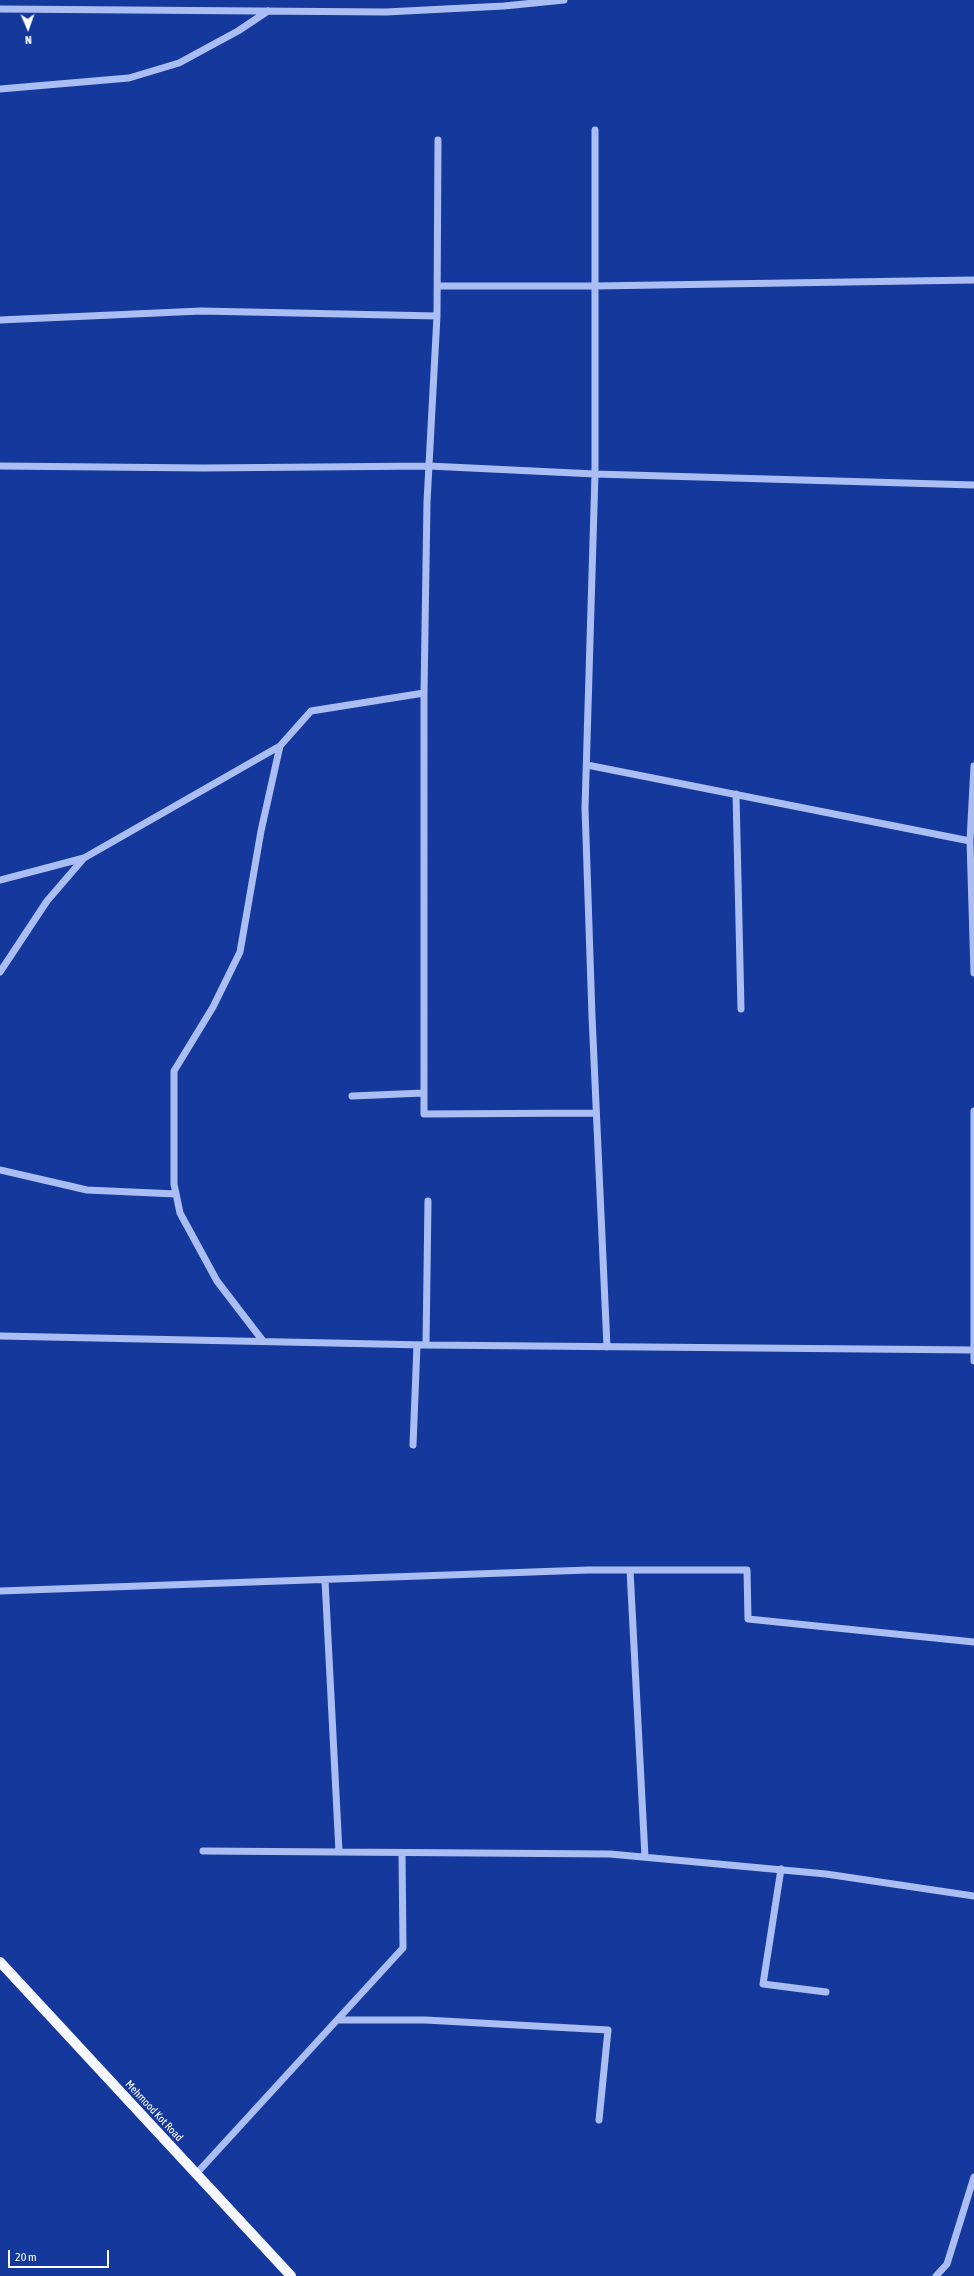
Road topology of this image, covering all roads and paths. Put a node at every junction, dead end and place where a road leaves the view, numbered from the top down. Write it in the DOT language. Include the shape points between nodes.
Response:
graph roads {
  1 [pos="564,0"];
  2 [pos="1,11"];
  3 [pos="268,11"];
  4 [pos="0,89"];
  5 [pos="595,130"];
  6 [pos="438,140"];
  7 [pos="974,280"];
  8 [pos="438,286"];
  9 [pos="596,286"];
  10 [pos="437,316"];
  11 [pos="0,320"];
  12 [pos="0,466"];
  13 [pos="429,466"];
  14 [pos="595,474"];
  15 [pos="974,485"];
  16 [pos="424,693"];
  17 [pos="280,746"];
  18 [pos="587,765"];
  19 [pos="974,766"];
  20 [pos="736,794"];
  21 [pos="970,841"];
  22 [pos="84,858"];
  23 [pos="0,880"];
  24 [pos="0,972"];
  25 [pos="974,973"];
  26 [pos="741,1009"];
  27 [pos="424,1093"];
  28 [pos="352,1096"];
  29 [pos="974,1111"];
  30 [pos="596,1113"];
  31 [pos="0,1170"];
  32 [pos="974,1183"];
  33 [pos="176,1194"];
  34 [pos="428,1201"];
  35 [pos="0,1336"];
  36 [pos="263,1341"];
  37 [pos="417,1345"];
  38 [pos="426,1345"];
  39 [pos="607,1347"];
  40 [pos="974,1350"];
  41 [pos="974,1361"];
  42 [pos="413,1445"];
  43 [pos="630,1570"];
  44 [pos="325,1580"];
  45 [pos="0,1591"];
  46 [pos="974,1642"];
  47 [pos="203,1851"];
  48 [pos="339,1852"];
  49 [pos="402,1853"];
  50 [pos="645,1857"];
  51 [pos="781,1869"];
  52 [pos="974,1896"];
  53 [pos="0,1962"];
  54 [pos="826,1992"];
  55 [pos="339,2020"];
  56 [pos="599,2120"];
  57 [pos="196,2174"];
  58 [pos="974,2177"];
  59 [pos="291,2276"];
  60 [pos="936,2276"];
  1 -- 3 [label="street" via="386,12"];
  2 -- 3 [label="street"];
  3 -- 4 [label="street" via="238,31 179,63 143,74 129,78"];
  5 -- 9 [label="street"];
  6 -- 8 [label="street"];
  7 -- 9 [label="street"];
  8 -- 9 [label="street"];
  8 -- 10 [label="street"];
  9 -- 14 [label="street"];
  10 -- 11 [label="street" via="201,311"];
  10 -- 13 [label="street"];
  12 -- 13 [label="street"];
  13 -- 14 [label="street"];
  13 -- 16 [label="street"];
  14 -- 15 [label="street"];
  14 -- 18 [label="street"];
  16 -- 17 [label="street" via="311,712"];
  16 -- 27 [label="street"];
  17 -- 22 [label="street"];
  17 -- 33 [label="street" via="261,832 240,952 213,1007 174,1071"];
  18 -- 20 [label="street"];
  18 -- 30 [label="street" via="586,824"];
  19 -- 21 [label="street"];
  20 -- 21 [label="street"];
  20 -- 26 [label="street"];
  21 -- 25 [label="street"];
  22 -- 23 [label="street"];
  22 -- 24 [label="street" via="47,901"];
  27 -- 28 [label="street"];
  27 -- 30 [label="street" via="424,1114"];
  29 -- 32 [label="street"];
  30 -- 39 [label="street"];
  31 -- 33 [label="street" via="87,1190"];
  32 -- 40 [label="street"];
  33 -- 36 [label="street" via="180,1213 217,1281"];
  34 -- 38 [label="street"];
  35 -- 36 [label="street"];
  36 -- 37 [label="street"];
  37 -- 38 [label="street"];
  37 -- 42 [label="street"];
  38 -- 39 [label="street"];
  39 -- 40 [label="street"];
  40 -- 41 [label="street"];
  43 -- 44 [label="street"];
  43 -- 46 [label="street" via="747,1570 748,1619"];
  43 -- 50 [label="street"];
  44 -- 45 [label="street"];
  44 -- 48 [label="street"];
  47 -- 48 [label="street"];
  48 -- 49 [label="street"];
  49 -- 50 [label="street" via="610,1854"];
  49 -- 55 [label="street" via="403,1948"];
  50 -- 51 [label="street"];
  51 -- 52 [label="street"];
  51 -- 54 [label="street" via="763,1984"];
  53 -- 57 [label="main road, Mehmood Kot Road"];
  55 -- 56 [label="street" via="425,2020 608,2030"];
  55 -- 57 [label="street"];
  57 -- 59 [label="main road, Mehmood Kot Road"];
  58 -- 60 [label="street" via="947,2264"];
}
